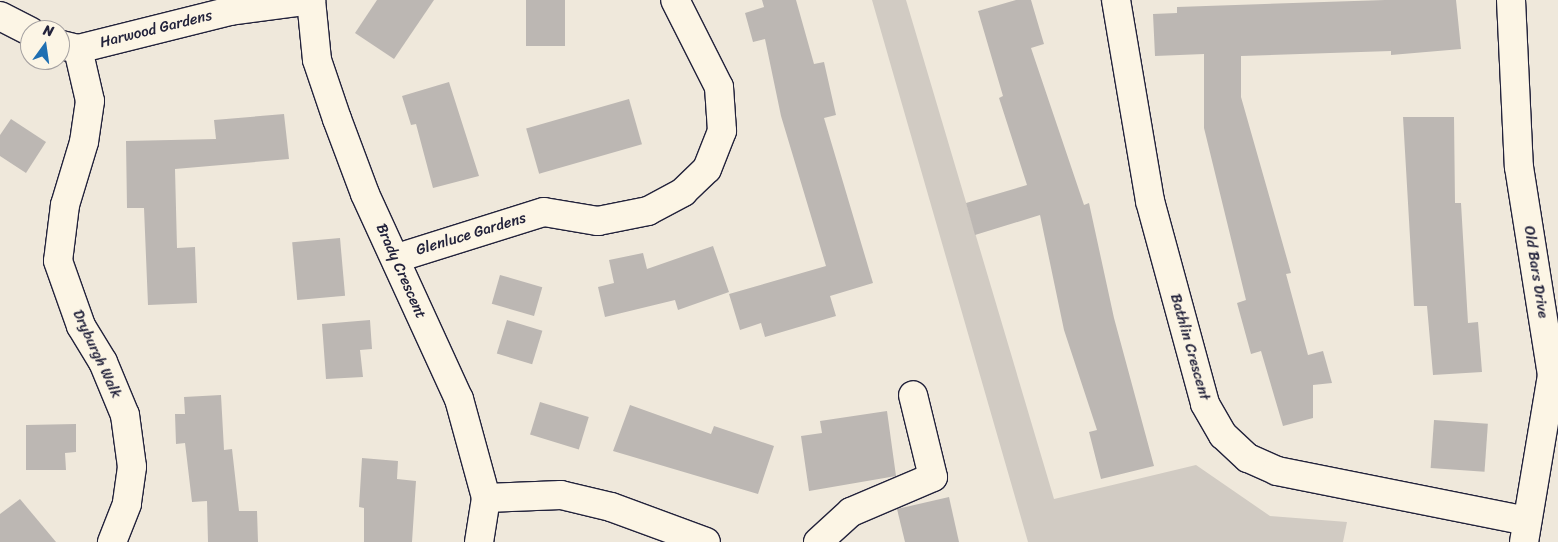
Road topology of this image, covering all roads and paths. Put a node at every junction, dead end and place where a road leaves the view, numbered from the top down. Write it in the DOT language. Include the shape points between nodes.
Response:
graph roads {
  1 [pos="311,0"];
  2 [pos="675,0"];
  3 [pos="1116,0"];
  4 [pos="1511,0"];
  5 [pos="0,16"];
  6 [pos="20,26"];
  7 [pos="70,47"];
  8 [pos="70,50"];
  9 [pos="396,258"];
  10 [pos="1555,376"];
  11 [pos="912,395"];
  12 [pos="486,498"];
  13 [pos="1525,532"];
  14 [pos="112,542"];
  15 [pos="479,542"];
  16 [pos="706,542"];
  17 [pos="818,542"];
  1 -- 7 [label="street, Harwood Gardens" via="230,11"];
  1 -- 9 [label="street, Brady Crescent" via="317,60 365,194"];
  2 -- 9 [label="street, Glenluce Gardens" via="719,87 722,131 707,169 683,192 648,211 598,221 544,212 499,222"];
  3 -- 13 [label="street, Bathlin Crescent" via="1150,201 1205,404 1223,435 1248,458 1276,470"];
  4 -- 10 [label="street, Old Bars Drive" via="1520,167"];
  5 -- 6 [label="street"];
  8 -- 14 [label="street, Dryburgh Walk" via="90,101 84,142 65,205 58,261 80,326 103,362 125,415 132,467 127,504"];
  9 -- 12 [label="street, Brady Crescent" via="459,399"];
  10 -- 13 [label="street, Old Bars Drive"];
  11 -- 17 [label="street" via="932,477 851,512"];
  12 -- 15 [label="street, Brady Crescent"];
  12 -- 16 [label="street" via="561,495 611,507"];
}
